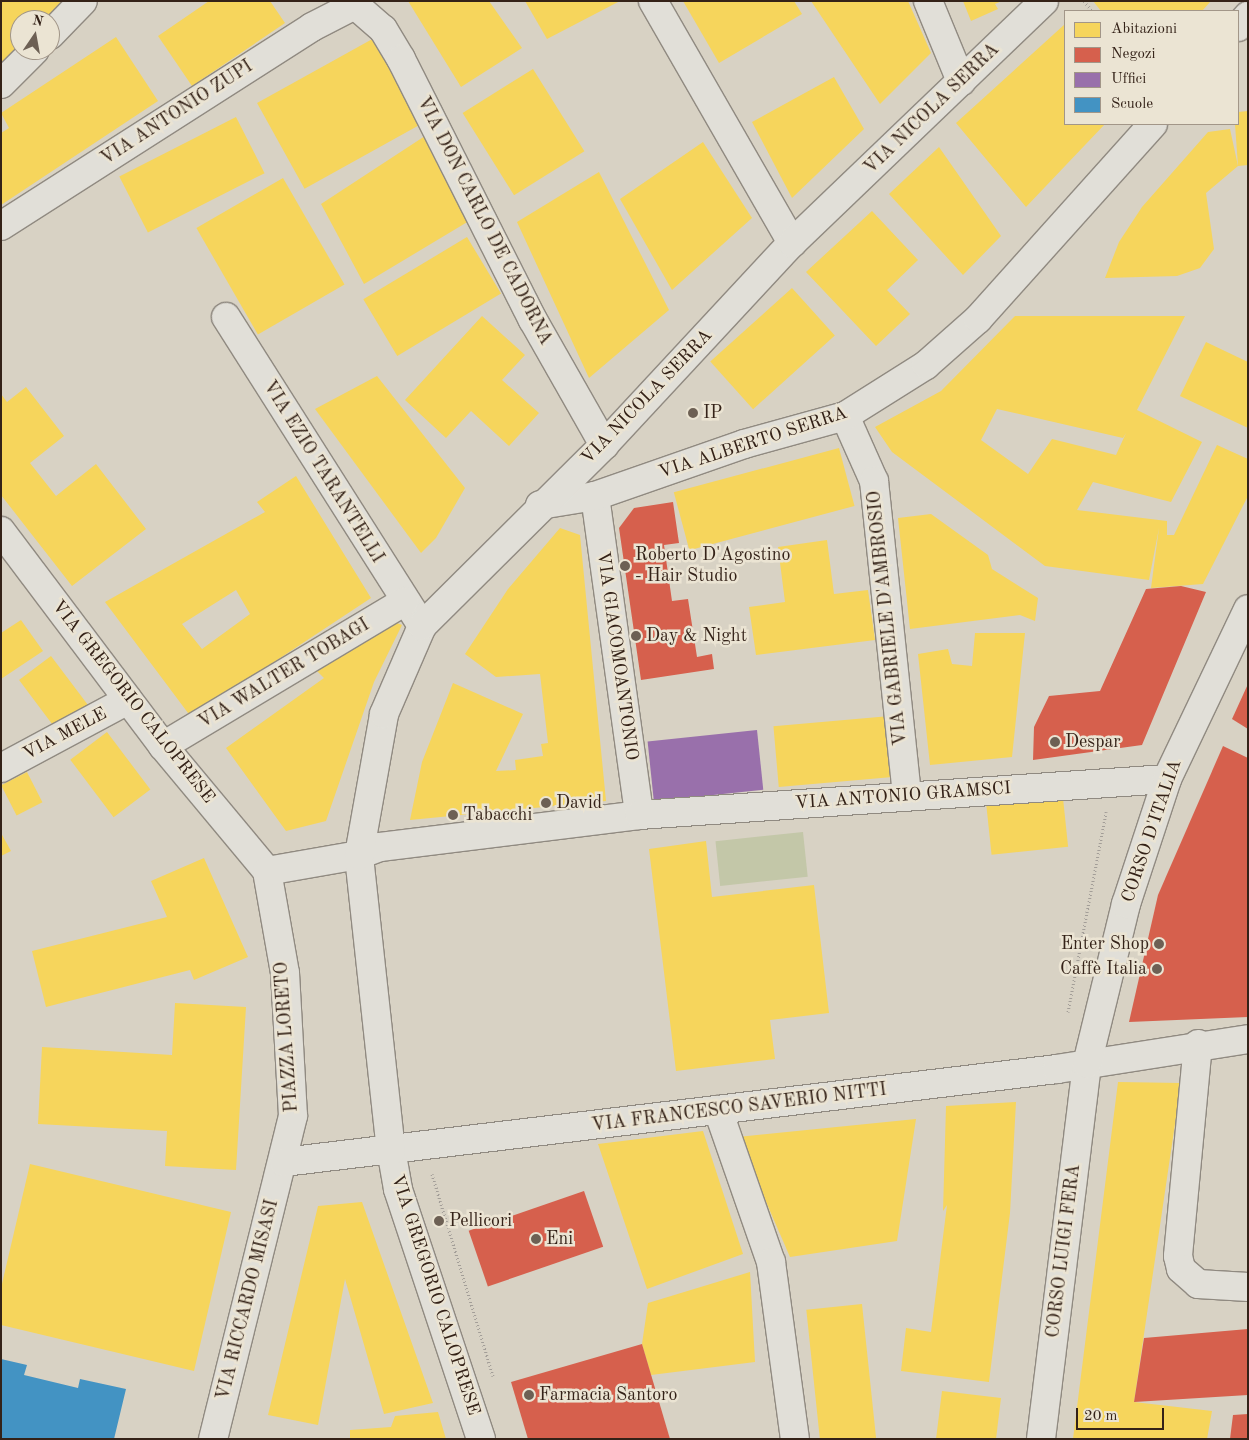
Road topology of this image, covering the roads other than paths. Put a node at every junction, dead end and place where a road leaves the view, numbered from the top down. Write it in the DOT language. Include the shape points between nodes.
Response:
graph roads {
  1 [pos="83,1"];
  2 [pos="653,1"];
  3 [pos="928,1"];
  4 [pos="1044,1"];
  5 [pos="339,6"];
  6 [pos="1248,16"];
  7 [pos="60,25"];
  8 [pos="1239,26"];
  9 [pos="25,60"];
  10 [pos="961,81"];
  11 [pos="1,84"];
  12 [pos="1152,125"];
  13 [pos="1,226"];
  14 [pos="792,243"];
  15 [pos="226,317"];
  16 [pos="845,416"];
  17 [pos="604,446"];
  18 [pos="595,496"];
  19 [pos="540,504"];
  20 [pos="1,531"];
  21 [pos="404,602"];
  22 [pos="1248,609"];
  23 [pos="422,626"];
  24 [pos="128,700"];
  25 [pos="163,746"];
  26 [pos="1,768"];
  27 [pos="1167,779"];
  28 [pos="907,796"];
  29 [pos="639,815"];
  30 [pos="359,855"];
  31 [pos="267,870"];
  32 [pos="1248,1040"];
  33 [pos="1198,1044"];
  34 [pos="1088,1064"];
  35 [pos="718,1110"];
  36 [pos="391,1151"];
  37 [pos="284,1162"];
  38 [pos="1248,1287"];
  39 [pos="213,1439"];
  40 [pos="480,1439"];
  41 [pos="795,1439"];
  42 [pos="1042,1439"];
  1 -- 7 [label="street"];
  2 -- 14 [label="street"];
  3 -- 10 [label="street"];
  4 -- 10 [label="street, VIA NICOLA SERRA"];
  5 -- 13 [label="street, VIA ANTONIO ZUPI"];
  5 -- 17 [label="street, VIA DON CARLO DE CADORNA" via="383,29 532,320"];
  6 -- 8 [label="street"];
  9 -- 11 [label="street"];
  10 -- 14 [label="street, VIA NICOLA SERRA"];
  12 -- 16 [label="street, VIA ALBERTO SERRA" via="978,319 926,365"];
  14 -- 17 [label="street, VIA NICOLA SERRA"];
  15 -- 21 [label="street, VIA EZIO TARANTELLI"];
  16 -- 18 [label="street, VIA ALBERTO SERRA" via="744,444"];
  16 -- 28 [label="street, VIA GABRIELE D'AMBROSIO" via="874,481"];
  17 -- 19 [label="street, VIA NICOLA SERRA"];
  18 -- 19 [label="street, VIA ALBERTO SERRA"];
  18 -- 29 [label="street, VIA GIACOMOANTONIO"];
  19 -- 23 [label="street, VIA NICOLA SERRA"];
  20 -- 24 [label="street, VIA GREGORIO CALOPRESE"];
  21 -- 23 [label="street, VIA EZIO TARANTELLI"];
  21 -- 25 [label="street, VIA WALTER TOBAGI"];
  22 -- 27 [label="street, CORSO D'ITALIA"];
  23 -- 30 [label="street, VIA NICOLA SERRA" via="384,714"];
  24 -- 25 [label="street, VIA GREGORIO CALOPRESE"];
  24 -- 26 [label="street, VIA MELE"];
  25 -- 31 [label="street, VIA GREGORIO CALOPRESE"];
  27 -- 28 [label="street, VIA ANTONIO GRAMSCI"];
  27 -- 34 [label="street, CORSO D'ITALIA" via="1126,904"];
  28 -- 29 [label="street, VIA ANTONIO GRAMSCI"];
  29 -- 30 [label="street" via="380,847"];
  30 -- 31 [label="street"];
  30 -- 36 [label="street"];
  31 -- 37 [label="street, PIAZZA LORETO" via="288,1003 293,1116"];
  32 -- 33 [label="street, VIA FRANCESCO SAVERIO NITTI"];
  33 -- 34 [label="street, VIA FRANCESCO SAVERIO NITTI"];
  33 -- 38 [label="street" via="1178,1256 1181,1269 1198,1284"];
  34 -- 35 [label="street, VIA FRANCESCO SAVERIO NITTI"];
  34 -- 42 [label="street, CORSO LUIGI FERA"];
  35 -- 36 [label="street, VIA FRANCESCO SAVERIO NITTI"];
  35 -- 41 [label="street" via="771,1262"];
  36 -- 37 [label="street"];
  36 -- 40 [label="street, VIA GREGORIO CALOPRESE" via="398,1189"];
  37 -- 39 [label="street, VIA RICCARDO MISASI"];
}
